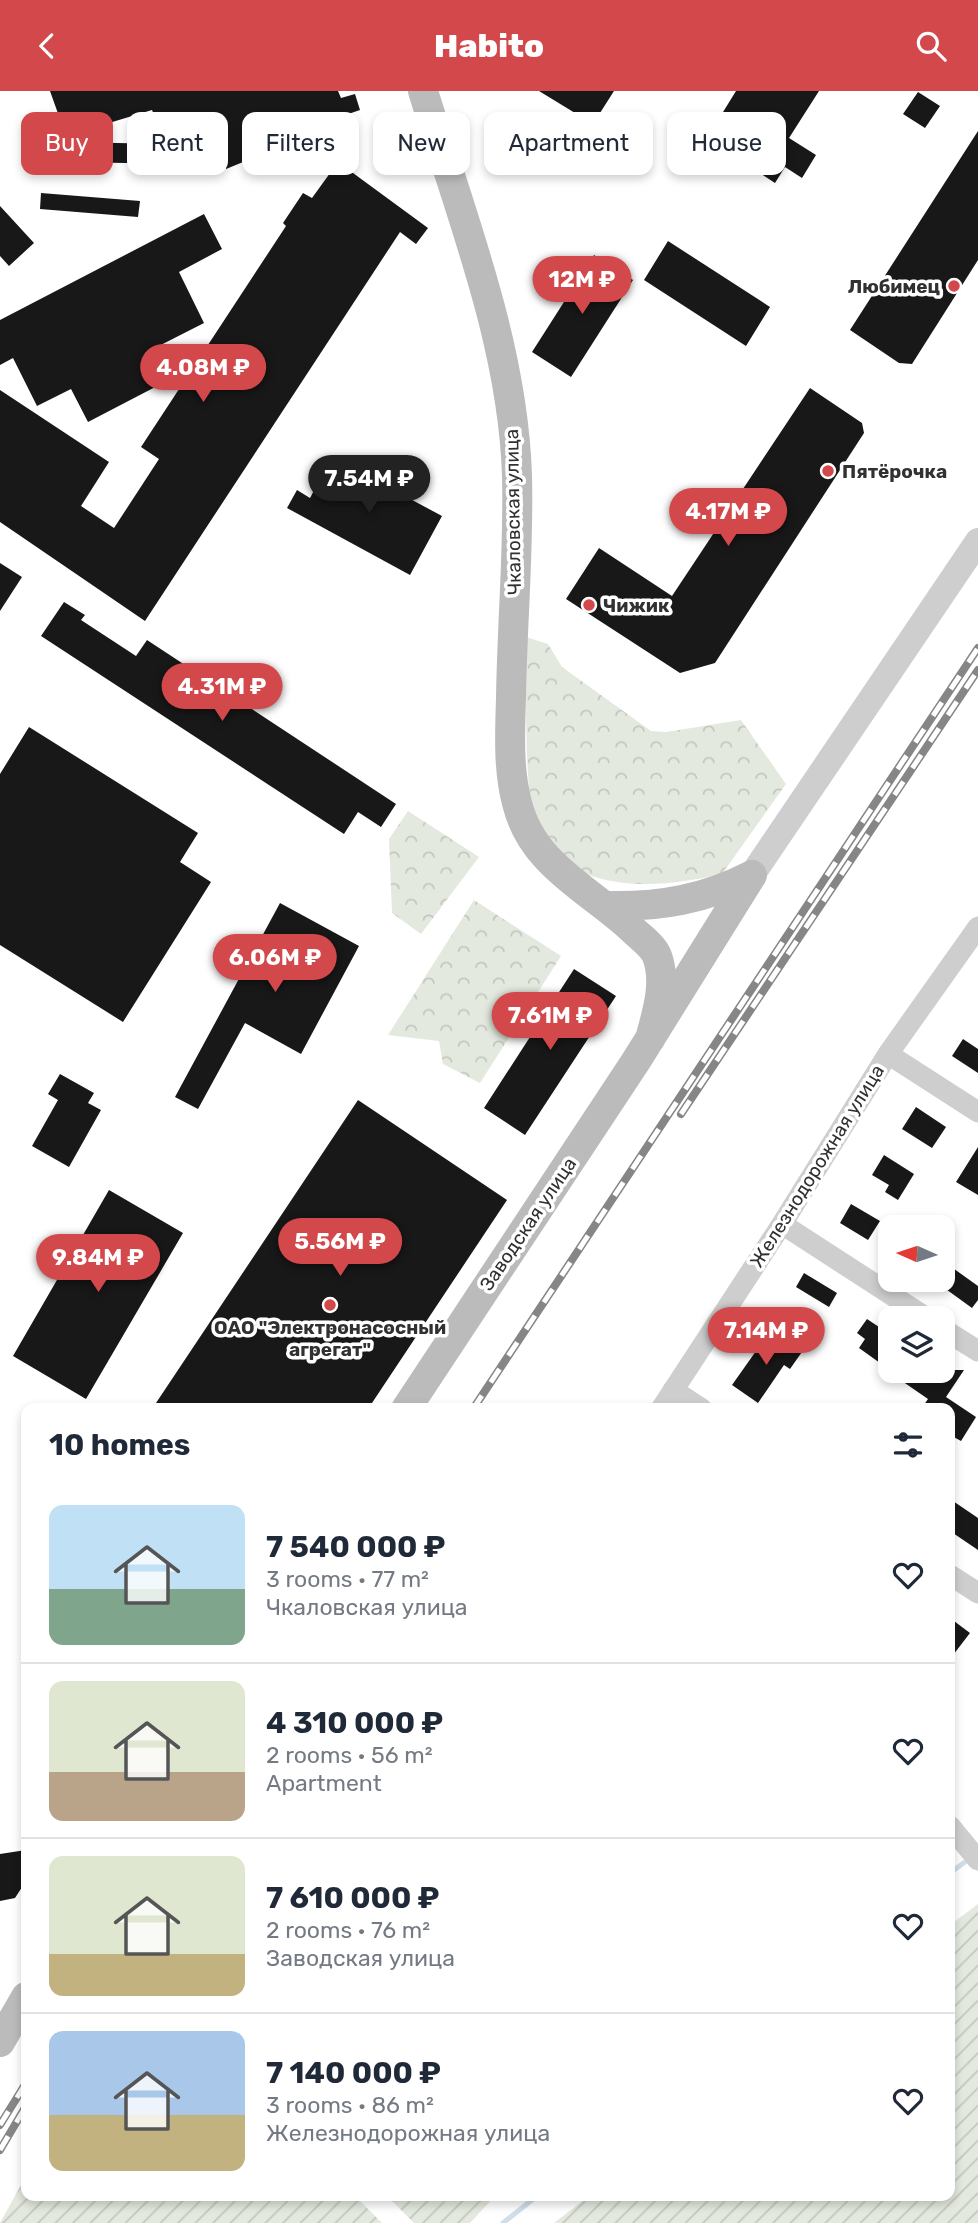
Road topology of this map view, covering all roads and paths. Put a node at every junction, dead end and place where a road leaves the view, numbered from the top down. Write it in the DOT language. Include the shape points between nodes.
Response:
graph roads {
  1 [pos="423,91"];
  2 [pos="978,541"];
  3 [pos="752,875"];
  4 [pos="674,902"];
  5 [pos="608,906"];
  6 [pos="978,927"];
  7 [pos="706,949"];
  8 [pos="655,953"];
  9 [pos="650,1039"];
  10 [pos="888,1054"];
  11 [pos="978,1112"];
  12 [pos="782,1224"];
  13 [pos="908,1306"];
  14 [pos="955,1336"];
  15 [pos="978,1351"];
  16 [pos="673,1390"];
  17 [pos="410,1403"];
  18 [pos="665,1403"];
  19 [pos="693,1403"];
  20 [pos="955,1577"];
  21 [pos="978,1593"];
  22 [pos="955,1832"];
  23 [pos="978,1860"];
  24 [pos="21,2006"];
  25 [pos="0,2042"];
  1 -- 5 [label="main road, Чкаловская улица" via="484,289 512,414 517,485 510,762 516,803 526,832 544,857"];
  2 -- 3 [label="street"];
  3 -- 4 [label="main road" via="719,892"];
  3 -- 7 [label="main road, Заводская улица"];
  4 -- 5 [label="main road"];
  4 -- 7 [label="main road" via="694,905 711,921"];
  4 -- 8 [label="main road" via="654,920 650,935"];
  5 -- 8 [label="main road, Чкаловская улица"];
  6 -- 10 [label="street, Железнодорожная улица"];
  7 -- 8 [label="main road" via="679,961"];
  7 -- 9 [label="main road, Заводская улица"];
  8 -- 9 [label="main road" via="661,997"];
  9 -- 17 [label="main road, Заводская улица"];
  10 -- 11 [label="street"];
  10 -- 12 [label="street, Железнодорожная улица"];
  12 -- 13 [label="street"];
  12 -- 16 [label="street, Железнодорожная улица"];
  14 -- 15 [label="street"];
  16 -- 18 [label="street, Железнодорожная улица"];
  16 -- 19 [label="street"];
  20 -- 21 [label="street"];
  22 -- 23 [label="street"];
  24 -- 25 [label="main road"];
}
